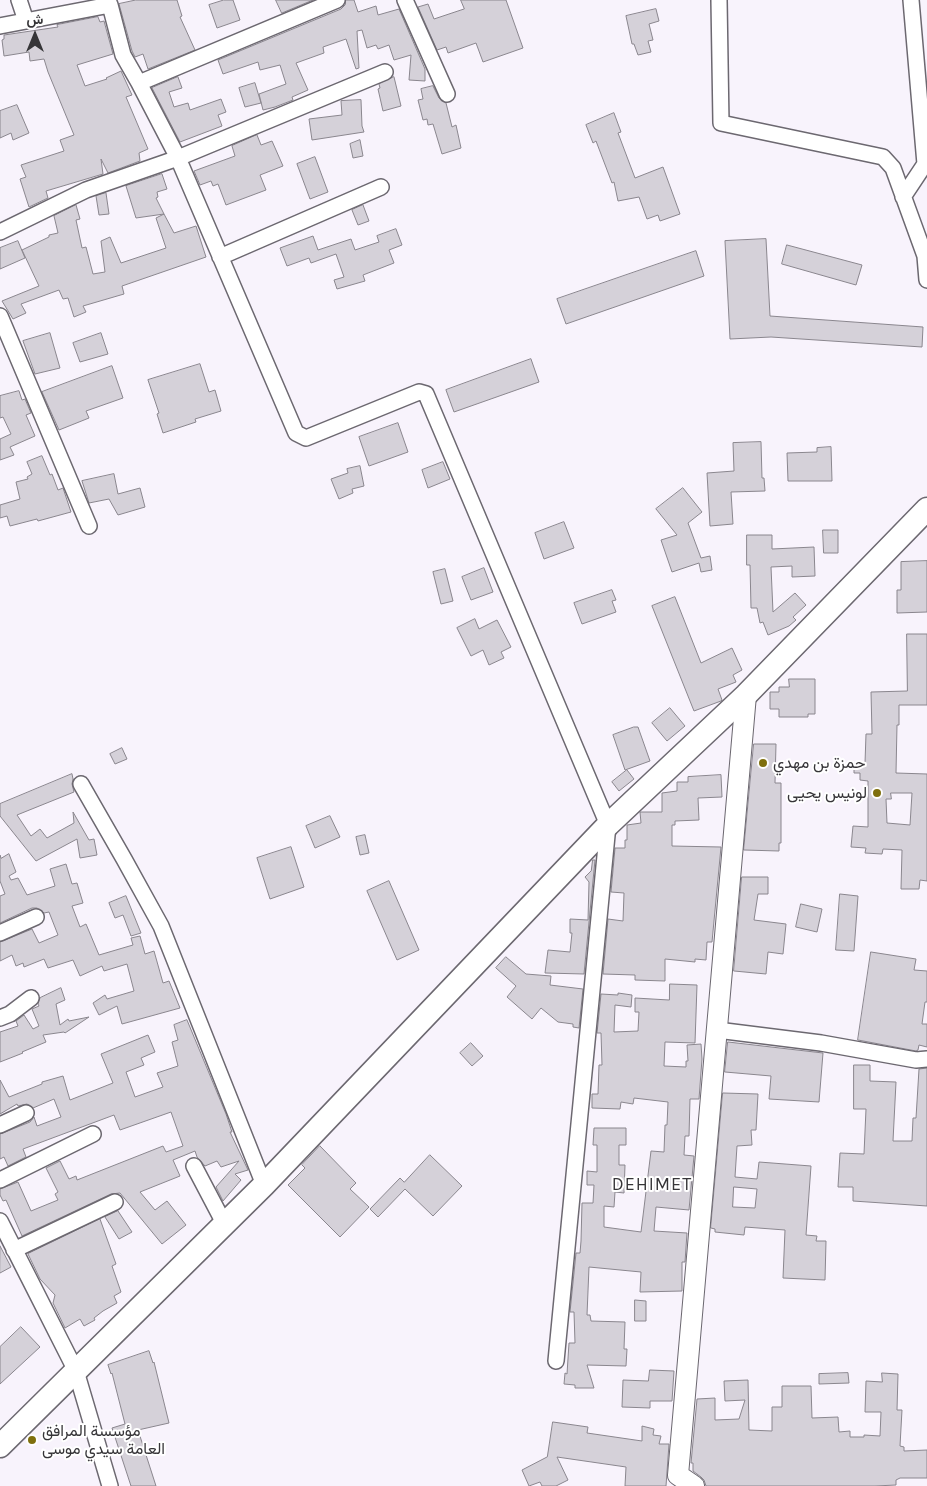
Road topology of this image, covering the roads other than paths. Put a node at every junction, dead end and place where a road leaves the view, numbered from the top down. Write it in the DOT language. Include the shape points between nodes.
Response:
graph roads {
  1 [pos="19,0"];
  2 [pos="337,0"];
  3 [pos="405,0"];
  4 [pos="719,0"];
  5 [pos="911,0"];
  6 [pos="109,3"];
  7 [pos="26,21"];
  8 [pos="0,26"];
  9 [pos="385,72"];
  10 [pos="139,83"];
  11 [pos="447,94"];
  12 [pos="178,158"];
  13 [pos="381,187"];
  14 [pos="903,197"];
  15 [pos="0,232"];
  16 [pos="220,257"];
  17 [pos="927,280"];
  18 [pos="0,316"];
  19 [pos="927,509"];
  20 [pos="89,526"];
  21 [pos="746,695"];
  22 [pos="81,784"];
  23 [pos="608,825"];
  24 [pos="36,917"];
  25 [pos="0,932"];
  26 [pos="31,998"];
  27 [pos="0,1018"];
  28 [pos="717,1030"];
  29 [pos="927,1059"];
  30 [pos="26,1113"];
  31 [pos="0,1125"];
  32 [pos="93,1134"];
  33 [pos="194,1166"];
  34 [pos="0,1180"];
  35 [pos="264,1185"];
  36 [pos="115,1202"];
  37 [pos="0,1221"];
  38 [pos="225,1225"];
  39 [pos="14,1250"];
  40 [pos="556,1361"];
  41 [pos="76,1371"];
  42 [pos="0,1446"];
  43 [pos="683,1482"];
  44 [pos="110,1486"];
  1 -- 7 [label="street"];
  2 -- 10 [label="street"];
  3 -- 11 [label="street"];
  4 -- 14 [label="street" via="721,123 883,157 893,168"];
  5 -- 14 [label="street" via="925,164"];
  6 -- 7 [label="street"];
  6 -- 10 [label="street" via="123,55"];
  7 -- 8 [label="street"];
  9 -- 12 [label="street"];
  10 -- 12 [label="street"];
  12 -- 15 [label="street" via="86,190"];
  12 -- 16 [label="street"];
  13 -- 16 [label="street"];
  14 -- 17 [label="street" via="925,256"];
  16 -- 23 [label="street" via="296,432 306,438 419,392 426,394"];
  18 -- 20 [label="street"];
  19 -- 21 [label="main road"];
  21 -- 23 [label="main road"];
  21 -- 28 [label="street"];
  22 -- 35 [label="street" via="161,926"];
  23 -- 35 [label="main road"];
  23 -- 40 [label="street"];
  24 -- 25 [label="street"];
  26 -- 27 [label="street"];
  28 -- 29 [label="street"];
  28 -- 43 [label="street"];
  30 -- 31 [label="street"];
  32 -- 34 [label="street"];
  33 -- 38 [label="street"];
  35 -- 38 [label="main road"];
  36 -- 39 [label="street"];
  37 -- 39 [label="street"];
  38 -- 41 [label="main road"];
  39 -- 41 [label="street"];
  41 -- 42 [label="main road"];
  41 -- 44 [label="street"];
}
